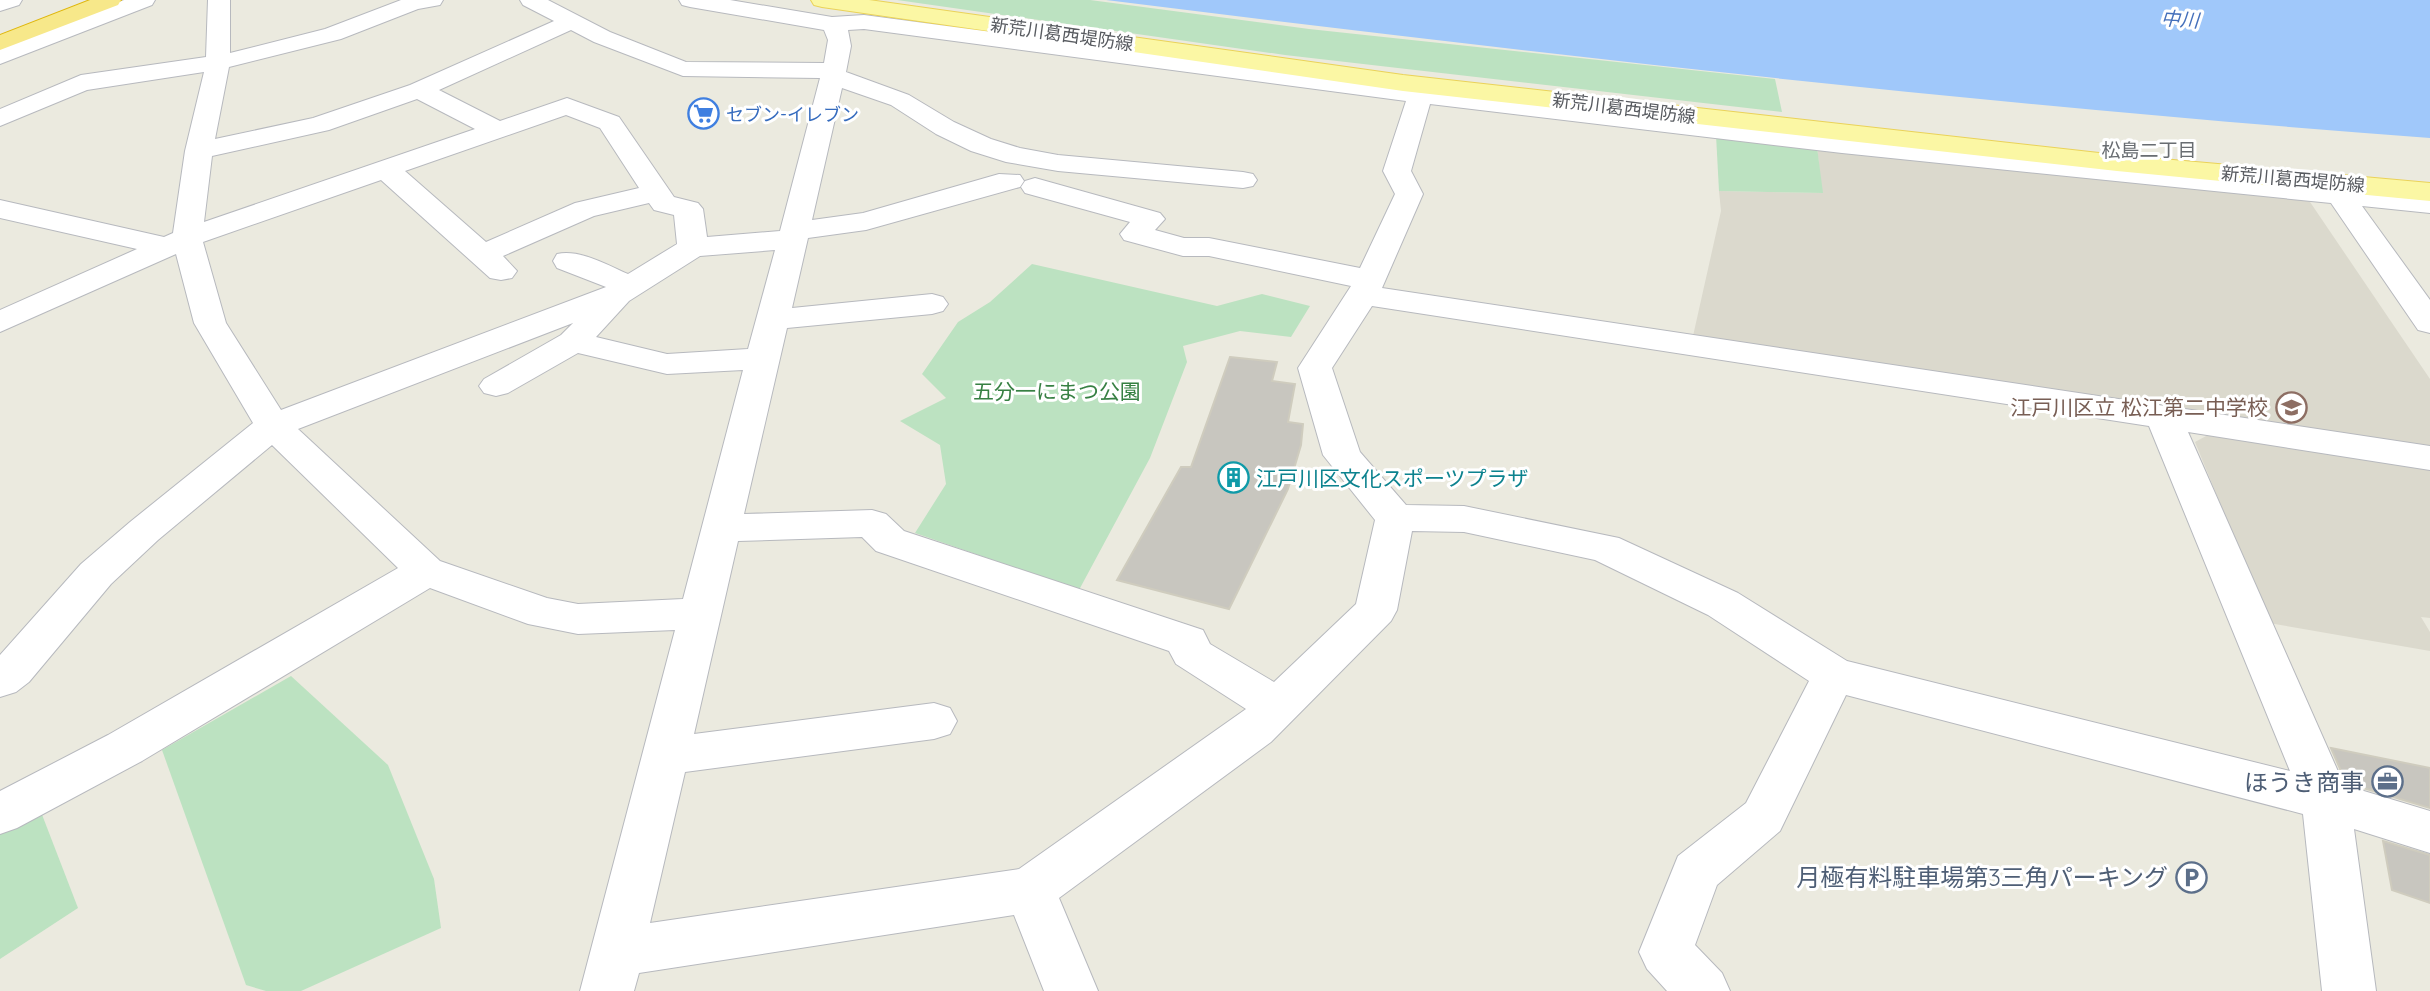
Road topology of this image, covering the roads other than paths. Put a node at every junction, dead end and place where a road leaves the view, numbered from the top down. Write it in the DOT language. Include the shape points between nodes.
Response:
graph roads {
  1 [pos="10,0"];
  2 [pos="51,0"];
  3 [pos="110,0"];
  4 [pos="144,0"];
  5 [pos="219,0"];
  6 [pos="432,0"];
  7 [pos="531,0"];
  8 [pos="690,0"];
  9 [pos="0,4"];
  10 [pos="827,12"];
  11 [pos="0,20"];
  12 [pos="573,21"];
  13 [pos="0,43"];
  14 [pos="0,57"];
  15 [pos="218,63"];
  16 [pos="0,66"];
  17 [pos="834,74"];
  18 [pos="81,83"];
  19 [pos="419,90"];
  20 [pos="1420,96"];
  21 [pos="0,118"];
  22 [pos="498,130"];
  23 [pos="199,151"];
  24 [pos="2120,168"];
  25 [pos="387,170"];
  26 [pos="1243,180"];
  27 [pos="2430,192"];
  28 [pos="656,193"];
  29 [pos="2340,196"];
  30 [pos="2430,204"];
  31 [pos="0,209"];
  32 [pos="794,235"];
  33 [pos="177,242"];
  34 [pos="693,247"];
  35 [pos="568,261"];
  36 [pos="1366,288"];
  37 [pos="624,290"];
  38 [pos="932,304"];
  39 [pos="771,320"];
  40 [pos="0,322"];
  41 [pos="2430,323"];
  42 [pos="573,342"];
  43 [pos="762,359"];
  44 [pos="496,386"];
  45 [pos="2164,418"];
  46 [pos="273,426"];
  47 [pos="2430,458"];
  48 [pos="1395,518"];
  49 [pos="722,528"];
  50 [pos="426,571"];
  51 [pos="701,614"];
  52 [pos="1834,675"];
  53 [pos="0,680"];
  54 [pos="1278,706"];
  55 [pos="933,722"];
  56 [pos="666,756"];
  57 [pos="2326,800"];
  58 [pos="0,814"];
  59 [pos="2430,832"];
  60 [pos="1030,890"];
  61 [pos="612,972"];
  62 [pos="1071,991"];
  63 [pos="1703,991"];
  64 [pos="2349,991"];
  1 -- 9 [label="street"];
  2 -- 11 [label="highway"];
  3 -- 13 [label="highway"];
  4 -- 14 [label="street"];
  5 -- 15 [label="street"];
  6 -- 15 [label="street" via="333,34"];
  7 -- 12 [label="street"];
  8 -- 10 [label="street"];
  10 -- 17 [label="street" via="840,39"];
  10 -- 20 [label="street" via="864,22"];
  10 -- 24 [label="main road, 新荒川葛西堤防線"];
  12 -- 17 [label="street" via="683,69"];
  12 -- 19 [label="street"];
  15 -- 18 [label="street"];
  15 -- 23 [label="street"];
  16 -- 18 [label="street"];
  17 -- 26 [label="street" via="900,100 981,145 1016,156"];
  17 -- 32 [label="street"];
  18 -- 21 [label="street"];
  19 -- 22 [label="street"];
  19 -- 23 [label="street" via="320,124"];
  20 -- 24 [label="street" via="1869,150"];
  20 -- 36 [label="street" via="1396,171 1409,194"];
  22 -- 25 [label="street"];
  22 -- 28 [label="street" via="568,106 610,122"];
  23 -- 33 [label="street"];
  24 -- 27 [label="main road, 新荒川葛西堤防線"];
  24 -- 29 [label="street"];
  25 -- 28 [label="street" via="492,262 585,209"];
  25 -- 33 [label="street"];
  28 -- 34 [label="street" via="664,204 688,209"];
  29 -- 30 [label="street"];
  29 -- 41 [label="street"];
  31 -- 33 [label="street"];
  32 -- 34 [label="street"];
  32 -- 36 [label="street" via="866,221 999,182 1023,184 1150,219 1135,234 1183,247 1209,247"];
  32 -- 39 [label="street"];
  33 -- 40 [label="street"];
  33 -- 46 [label="street" via="210,323"];
  34 -- 37 [label="street"];
  35 -- 37 [label="street"];
  36 -- 45 [label="street"];
  36 -- 48 [label="street" via="1315,368 1342,455"];
  37 -- 42 [label="street"];
  37 -- 46 [label="street"];
  38 -- 39 [label="street"];
  39 -- 43 [label="street"];
  42 -- 43 [label="street" via="667,364"];
  42 -- 44 [label="street"];
  43 -- 49 [label="street"];
  45 -- 47 [label="street"];
  45 -- 57 [label="street"];
  46 -- 50 [label="street"];
  46 -- 53 [label="street" via="96,574"];
  48 -- 52 [label="street" via="1464,519 1605,548 1723,604"];
  48 -- 54 [label="street" via="1376,610"];
  49 -- 51 [label="street"];
  49 -- 54 [label="street" via="872,523 890,541 1188,641 1191,653"];
  50 -- 51 [label="street" via="543,613 578,619"];
  50 -- 58 [label="street" via="125,748"];
  51 -- 56 [label="street"];
  52 -- 57 [label="street"];
  52 -- 63 [label="street" via="1763,817 1696,872 1666,952"];
  54 -- 60 [label="street" via="1255,729"];
  55 -- 56 [label="street"];
  56 -- 61 [label="street"];
  57 -- 59 [label="street"];
  57 -- 64 [label="street"];
  60 -- 61 [label="street"];
  60 -- 62 [label="street"];
}
